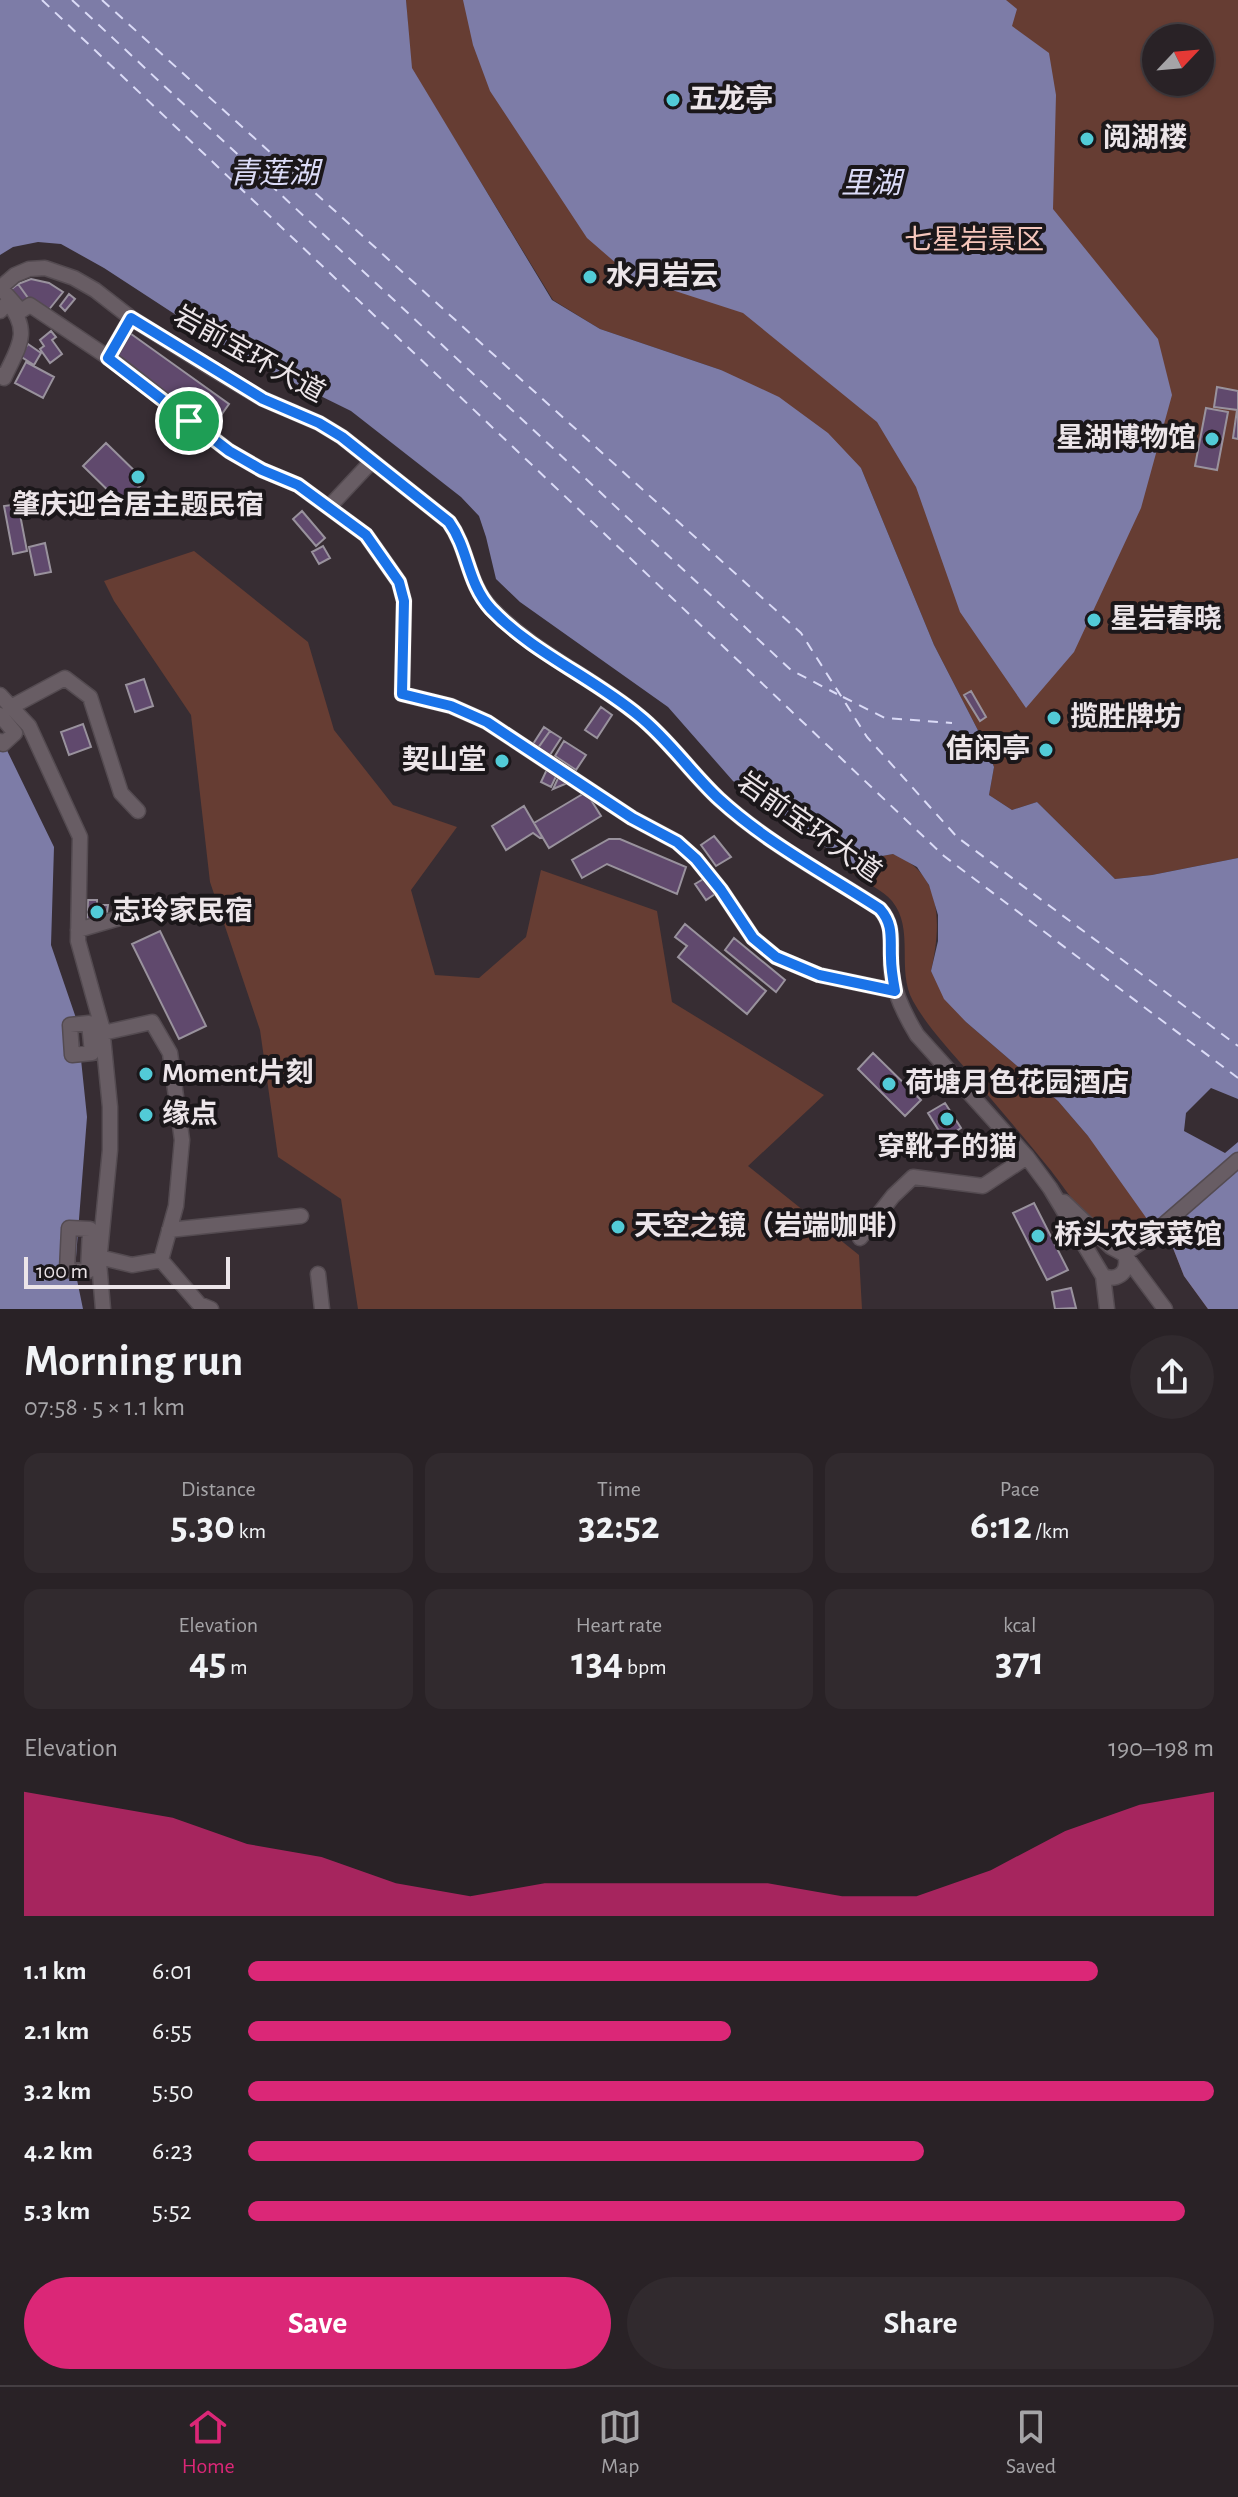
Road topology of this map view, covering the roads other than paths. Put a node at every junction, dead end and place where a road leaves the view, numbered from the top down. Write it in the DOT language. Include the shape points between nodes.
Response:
graph roads {
  1 [pos="0,287"];
  2 [pos="0,311"];
  3 [pos="131,318"];
  4 [pos="108,358"];
  5 [pos="0,375"];
  6 [pos="372,461"];
  7 [pos="329,507"];
  8 [pos="0,695"];
  9 [pos="6,711"];
  10 [pos="0,741"];
  11 [pos="138,811"];
  12 [pos="140,912"];
  13 [pos="78,930"];
  14 [pos="895,991"];
  15 [pos="103,1033"];
  16 [pos="1027,1157"];
  17 [pos="1238,1160"];
  18 [pos="1050,1188"];
  19 [pos="301,1216"];
  20 [pos="169,1230"];
  21 [pos="860,1238"];
  22 [pos="1120,1253"];
  23 [pos="99,1257"];
  24 [pos="161,1260"];
  25 [pos="1100,1272"];
  26 [pos="318,1274"];
  27 [pos="103,1309"];
  28 [pos="211,1309"];
  29 [pos="322,1309"];
  30 [pos="1107,1309"];
  31 [pos="1165,1309"];
  1 -- 3 [label="street, 岩前宝环大道" via="29,269 59,271"];
  1 -- 4 [label="street" via="21,311 30,305"];
  2 -- 5 [label="street" via="8,302 19,317 23,338 4,378"];
  3 -- 4 [label="street"];
  3 -- 6 [label="street, 岩前宝环大道" via="263,399 319,423"];
  4 -- 7 [label="street" via="229,451 298,485"];
  6 -- 7 [label="street"];
  6 -- 14 [label="street, 岩前宝环大道" via="449,522 474,587 521,635 638,715 752,826 888,917"];
  7 -- 14 [label="street" via="366,535 399,582 404,601 402,694 487,722 677,842 721,890 753,938 776,957 819,975"];
  8 -- 9 [label="street"];
  9 -- 10 [label="street" via="15,733 3,744"];
  9 -- 11 [label="street" via="65,678 90,697 121,793"];
  9 -- 13 [label="street" via="29,726 80,837"];
  12 -- 13 [label="street"];
  13 -- 15 [label="street"];
  14 -- 16 [label="street" via="917,1035"];
  15 -- 20 [label="street" via="152,1022 170,1053 182,1140"];
  15 -- 23 [label="street" via="110,1150"];
  16 -- 18 [label="street"];
  16 -- 21 [label="street" via="983,1186 913,1177"];
  17 -- 22 [label="street" via="1153,1234"];
  18 -- 22 [label="street"];
  18 -- 25 [label="street"];
  19 -- 20 [label="street"];
  20 -- 24 [label="street"];
  22 -- 25 [label="street" via="1098,1254"];
  22 -- 25 [label="street" via="1122,1274 1113,1278"];
  22 -- 31 [label="street"];
  23 -- 24 [label="street" via="132,1265"];
  23 -- 27 [label="street"];
  24 -- 28 [label="street" via="199,1304"];
  25 -- 30 [label="street"];
  26 -- 29 [label="street"];
}
